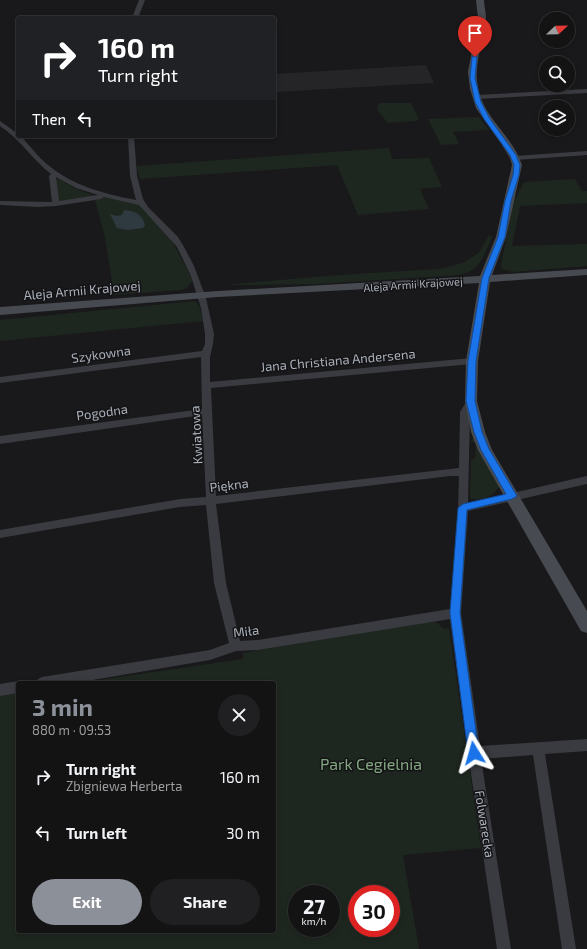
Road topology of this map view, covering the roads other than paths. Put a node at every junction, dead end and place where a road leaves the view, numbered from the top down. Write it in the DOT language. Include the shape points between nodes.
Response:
graph roads {
  1 [pos="142,0"];
  2 [pos="480,0"];
  3 [pos="136,16"];
  4 [pos="587,91"];
  5 [pos="476,97"];
  6 [pos="0,124"];
  7 [pos="16,135"];
  8 [pos="19,138"];
  9 [pos="131,138"];
  10 [pos="587,153"];
  11 [pos="514,158"];
  12 [pos="55,174"];
  13 [pos="104,195"];
  14 [pos="0,203"];
  15 [pos="142,203"];
  16 [pos="56,204"];
  17 [pos="587,272"];
  18 [pos="587,279"];
  19 [pos="485,282"];
  20 [pos="200,295"];
  21 [pos="0,311"];
  22 [pos="206,353"];
  23 [pos="472,361"];
  24 [pos="0,380"];
  25 [pos="206,385"];
  26 [pos="471,401"];
  27 [pos="208,411"];
  28 [pos="464,424"];
  29 [pos="478,432"];
  30 [pos="0,440"];
  31 [pos="463,472"];
  32 [pos="587,480"];
  33 [pos="512,496"];
  34 [pos="211,501"];
  35 [pos="463,508"];
  36 [pos="0,534"];
  37 [pos="455,613"];
  38 [pos="587,626"];
  39 [pos="236,646"];
  40 [pos="54,681"];
  41 [pos="16,687"];
  42 [pos="0,690"];
  43 [pos="587,745"];
  44 [pos="538,748"];
  45 [pos="474,753"];
  46 [pos="504,949"];
  47 [pos="569,949"];
  1 -- 3 [label="street"];
  2 -- 5 [label="street" via="482,18 472,72"];
  4 -- 5 [label="street"];
  5 -- 11 [label="street" via="487,119"];
  6 -- 7 [label="street"];
  8 -- 12 [label="street"];
  9 -- 15 [label="street" via="135,185"];
  10 -- 11 [label="street"];
  11 -- 19 [label="street, Folwarecka" via="517,165 516,175 503,230"];
  12 -- 13 [label="street" via="71,184"];
  12 -- 16 [label="street" via="52,176"];
  13 -- 15 [label="street"];
  13 -- 16 [label="street"];
  14 -- 16 [label="street"];
  15 -- 20 [label="street, Kwiatowa" via="176,241 194,276"];
  17 -- 19 [label="street, Aleja Armii Krajowej"];
  18 -- 19 [label="street, Aleja Armii Krajowej"];
  19 -- 20 [label="street, Aleja Armii Krajowej" via="354,293 286,291"];
  19 -- 23 [label="street, Folwarecka"];
  20 -- 21 [label="street, Aleja Armii Krajowej"];
  20 -- 22 [label="street, Kwiatowa" via="209,332"];
  22 -- 24 [label="street, Szykowna"];
  22 -- 25 [label="street, Kwiatowa"];
  23 -- 25 [label="street, Jana Christiana Andersena"];
  23 -- 26 [label="street, Folwarecka"];
  25 -- 27 [label="street, Kwiatowa"];
  26 -- 28 [label="street, Folwarecka" via="465,412"];
  26 -- 29 [label="street"];
  27 -- 30 [label="street, Pogodna"];
  27 -- 34 [label="street, Kwiatowa"];
  28 -- 29 [label="street"];
  28 -- 31 [label="street, Folwarecka"];
  29 -- 33 [label="street" via="485,450"];
  31 -- 34 [label="street, Piękna"];
  31 -- 35 [label="street, Folwarecka"];
  32 -- 33 [label="street"];
  33 -- 35 [label="street"];
  33 -- 38 [label="street"];
  34 -- 36 [label="street, Piękna" via="180,503"];
  34 -- 39 [label="street, Kwiatowa" via="218,573"];
  35 -- 37 [label="street, Folwarecka"];
  37 -- 39 [label="street, Miła" via="258,645"];
  37 -- 45 [label="street, Folwarecka"];
  39 -- 40 [label="street, Miła" via="210,655"];
  41 -- 42 [label="street"];
  43 -- 44 [label="street"];
  44 -- 45 [label="street"];
  44 -- 47 [label="street"];
  45 -- 46 [label="street, Folwarecka"];
}
